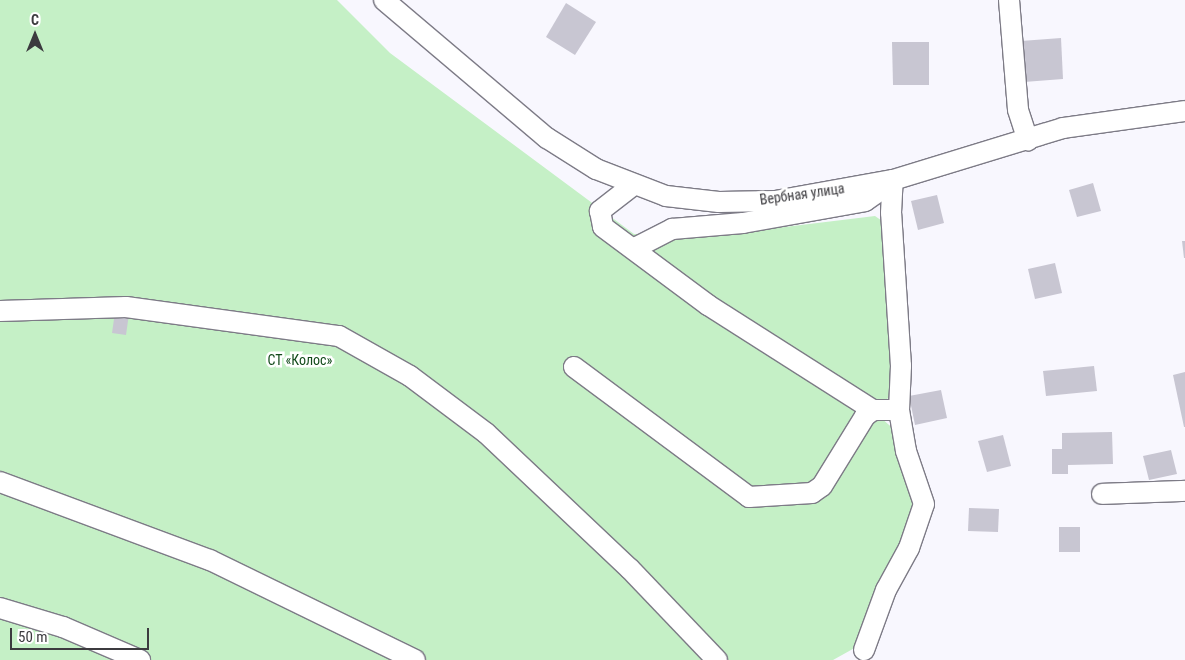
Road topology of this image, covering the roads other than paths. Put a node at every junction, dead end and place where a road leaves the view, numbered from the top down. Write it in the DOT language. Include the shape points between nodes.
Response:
graph roads {
  1 [pos="384,0"];
  2 [pos="1009,0"];
  3 [pos="1185,111"];
  4 [pos="1028,140"];
  5 [pos="894,180"];
  6 [pos="632,186"];
  7 [pos="635,248"];
  8 [pos="0,310"];
  9 [pos="574,367"];
  10 [pos="873,410"];
  11 [pos="899,410"];
  12 [pos="0,482"];
  13 [pos="1185,491"];
  14 [pos="1102,494"];
  15 [pos="0,608"];
  16 [pos="864,650"];
  17 [pos="140,660"];
  18 [pos="415,660"];
  19 [pos="717,660"];
  1 -- 6 [label="street, Вербная улица" via="548,138"];
  2 -- 4 [label="street" via="1018,110"];
  3 -- 4 [label="street, Вербная улица" via="1063,128"];
  4 -- 5 [label="street, Вербная улица"];
  5 -- 6 [label="street, Вербная улица" via="775,201 738,202 666,196"];
  5 -- 7 [label="street" via="865,201 743,223 672,229"];
  5 -- 11 [label="street" via="892,232 901,366"];
  6 -- 7 [label="street" via="599,216 603,227"];
  7 -- 10 [label="street" via="708,305"];
  8 -- 19 [label="street" via="126,307 339,336 410,376 486,433 630,569"];
  9 -- 10 [label="street" via="749,496 812,493 822,486 856,427"];
  10 -- 11 [label="street"];
  11 -- 16 [label="street" via="906,451 924,504 910,548 886,590"];
  12 -- 18 [label="street" via="70,504 210,560"];
  13 -- 14 [label="street"];
  15 -- 17 [label="street" via="63,627"];
}
